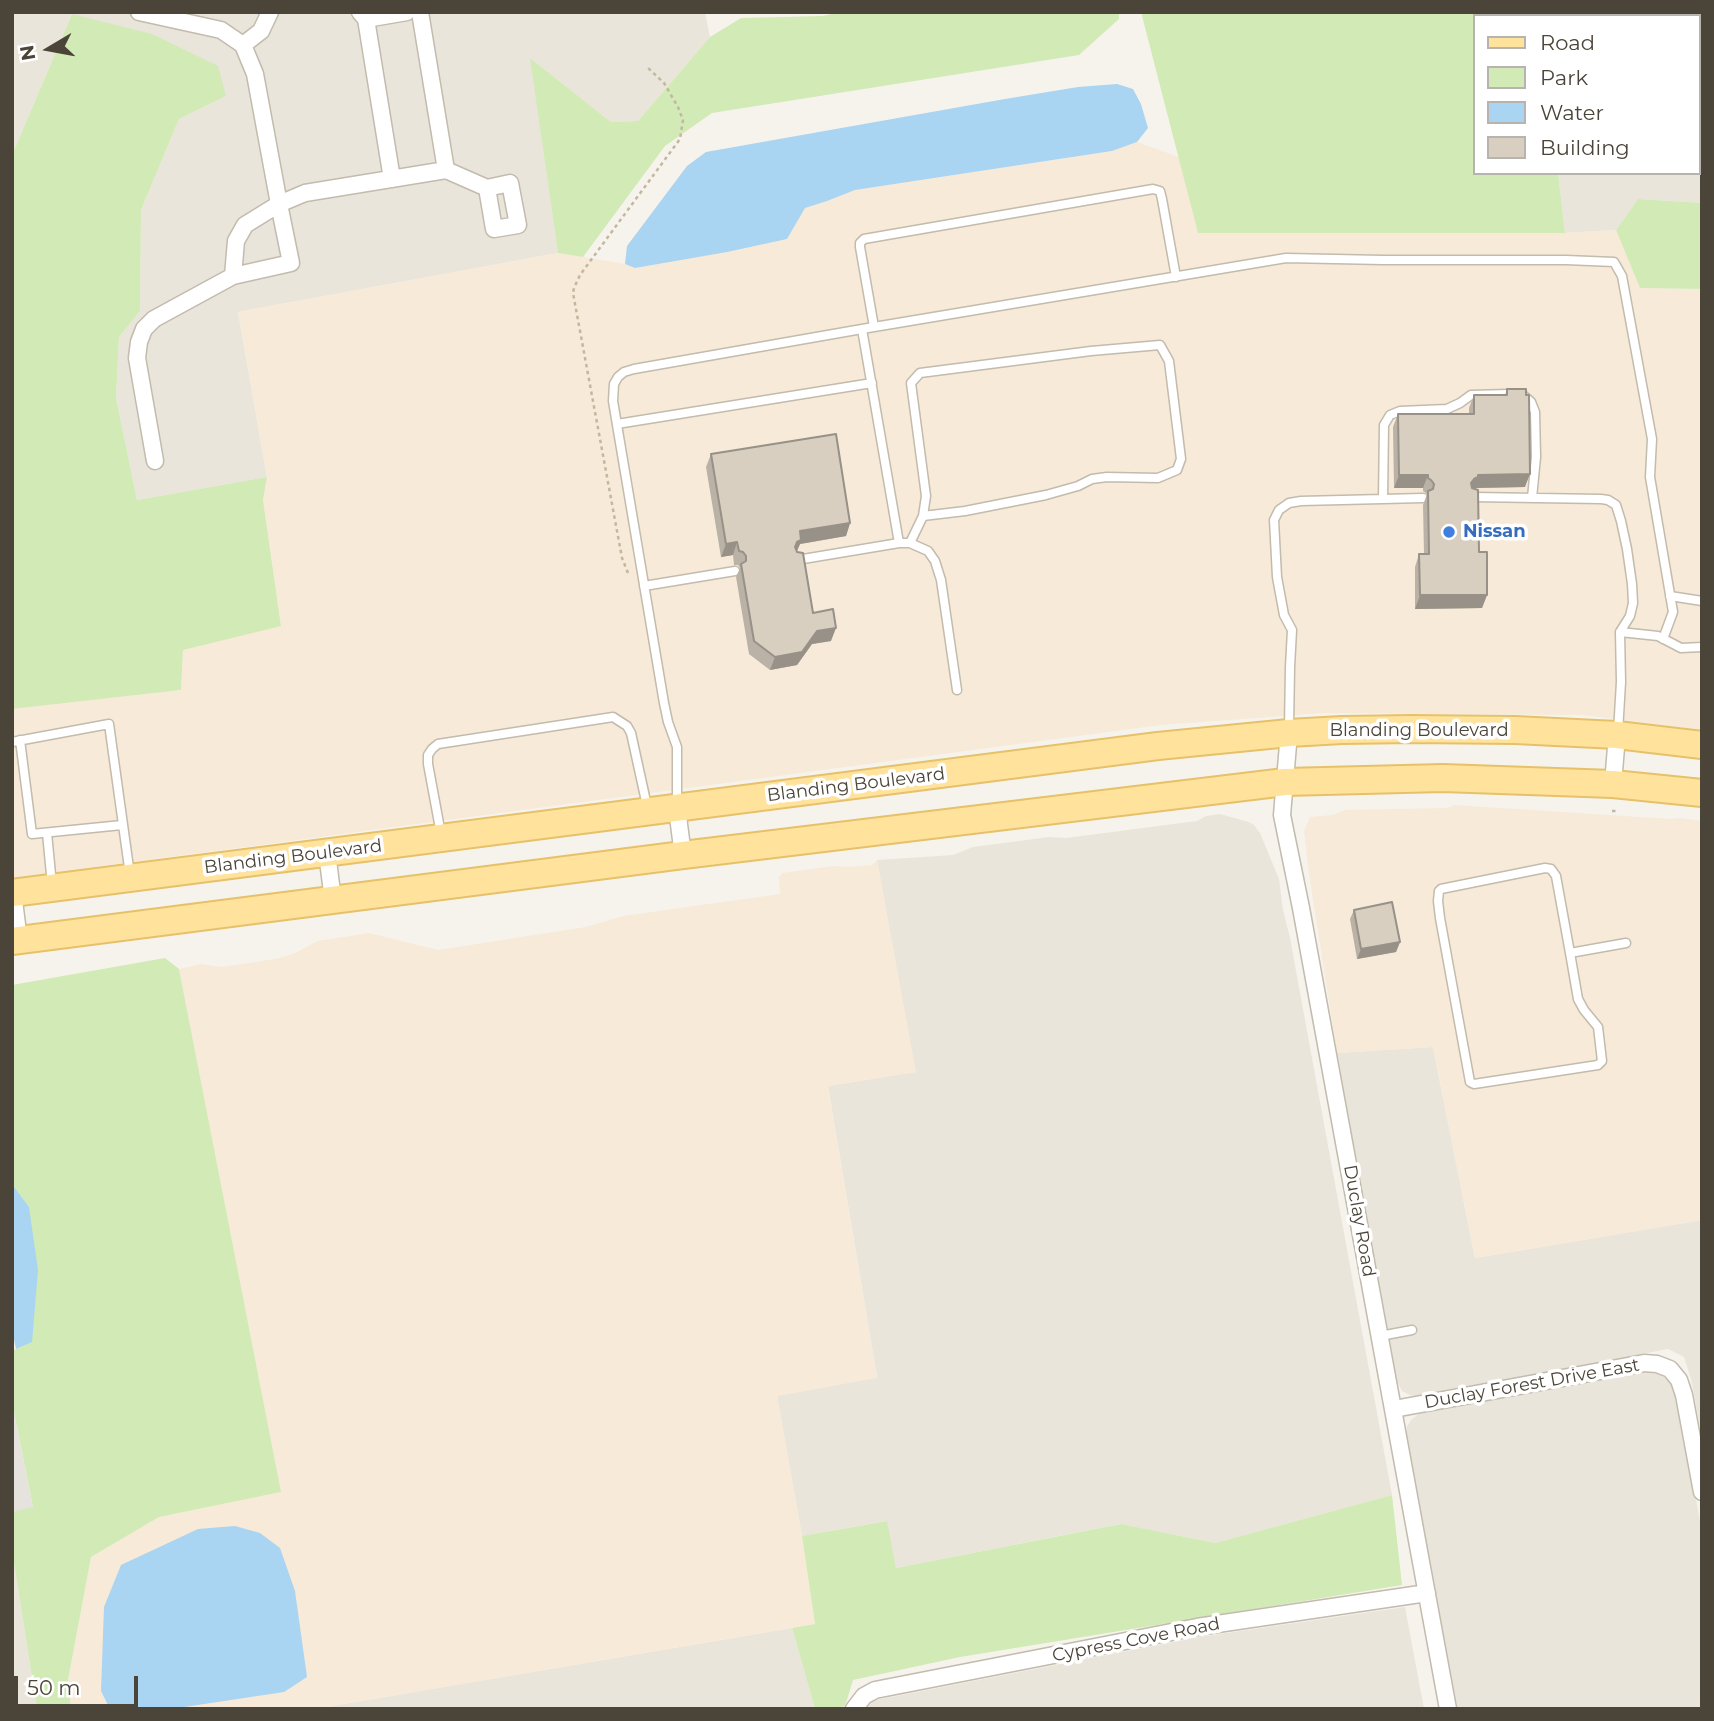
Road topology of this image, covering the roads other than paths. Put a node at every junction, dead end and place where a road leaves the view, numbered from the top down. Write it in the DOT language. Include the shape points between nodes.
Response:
graph roads {
  1 [pos="139,12"];
  2 [pos="270,12"];
  3 [pos="407,12"];
  4 [pos="420,12"];
  5 [pos="363,16"];
  6 [pos="243,46"];
  7 [pos="446,170"];
  8 [pos="392,178"];
  9 [pos="487,188"];
  10 [pos="279,204"];
  11 [pos="233,276"];
  12 [pos="1176,277"];
  13 [pos="874,327"];
  14 [pos="862,329"];
  15 [pos="872,383"];
  16 [pos="617,424"];
  17 [pos="155,461"];
  18 [pos="1473,497"];
  19 [pos="1423,498"];
  20 [pos="1532,498"];
  21 [pos="1382,499"];
  22 [pos="923,516"];
  23 [pos="899,542"];
  24 [pos="910,542"];
  25 [pos="797,560"];
  26 [pos="735,571"];
  27 [pos="644,586"];
  28 [pos="1670,596"];
  29 [pos="1702,601"];
  30 [pos="1620,632"];
  31 [pos="1663,639"];
  32 [pos="1702,647"];
  33 [pos="957,690"];
  34 [pos="1289,733"];
  35 [pos="1617,735"];
  36 [pos="16,741"];
  37 [pos="1702,745"];
  38 [pos="1285,782"];
  39 [pos="1613,784"];
  40 [pos="1702,793"];
  41 [pos="677,809"];
  42 [pos="648,812"];
  43 [pos="123,828"];
  44 [pos="47,832"];
  45 [pos="442,838"];
  46 [pos="327,853"];
  47 [pos="683,855"];
  48 [pos="131,878"];
  49 [pos="52,888"];
  50 [pos="13,893"];
  51 [pos="333,900"];
  52 [pos="16,941"];
  53 [pos="1626,943"];
  54 [pos="1570,953"];
  55 [pos="1412,1330"];
  56 [pos="1380,1336"];
  57 [pos="1394,1409"];
  58 [pos="1702,1492"];
  59 [pos="1427,1592"];
  60 [pos="854,1709"];
  61 [pos="1448,1709"];
  1 -- 6 [label="street" via="221,30"];
  2 -- 6 [label="street" via="261,31"];
  3 -- 5 [label="street"];
  4 -- 7 [label="street"];
  5 -- 8 [label="street"];
  6 -- 10 [label="street" via="255,74"];
  7 -- 8 [label="street"];
  7 -- 9 [label="street"];
  8 -- 10 [label="street" via="305,193"];
  10 -- 11 [label="street" via="245,225 236,241"];
  10 -- 11 [label="street" via="291,263"];
  11 -- 17 [label="street" via="144,329 136,358"];
  12 -- 13 [label="lane"];
  12 -- 13 [label="lane" via="1160,191 1153,189 864,239 860,247"];
  12 -- 28 [label="lane" via="1286,258 1614,262 1622,276 1652,439 1650,477"];
  13 -- 14 [label="lane"];
  14 -- 15 [label="lane"];
  14 -- 16 [label="lane" via="624,372 614,384"];
  15 -- 16 [label="lane"];
  15 -- 23 [label="lane"];
  16 -- 27 [label="lane"];
  18 -- 20 [label="lane"];
  19 -- 21 [label="lane"];
  20 -- 21 [label="lane" via="1535,412 1523,395 1507,394 1471,395 1447,409 1390,415 1384,425"];
  20 -- 30 [label="lane" via="1601,499 1616,505 1633,603"];
  21 -- 34 [label="lane" via="1289,503 1274,520 1280,596 1292,630"];
  22 -- 22 [label="lane" via="926,496 911,383 920,373 1160,345 1168,361 1181,459 1177,470 1158,478 1092,479 1046,495"];
  22 -- 24 [label="lane"];
  23 -- 24 [label="lane"];
  23 -- 25 [label="lane"];
  24 -- 33 [label="lane" via="928,551 938,570"];
  26 -- 27 [label="lane"];
  27 -- 41 [label="lane" via="668,722 677,747"];
  28 -- 29 [label="lane"];
  28 -- 31 [label="lane" via="1673,612"];
  30 -- 31 [label="lane"];
  30 -- 35 [label="lane"];
  31 -- 32 [label="lane" via="1681,648"];
  34 -- 35 [label="main road, Blanding Boulevard" via="1412,729"];
  34 -- 38 [label="street, Duclay Road"];
  34 -- 41 [label="main road, Blanding Boulevard"];
  35 -- 37 [label="main road, Blanding Boulevard"];
  35 -- 39 [label="street"];
  36 -- 43 [label="lane" via="108,724"];
  36 -- 44 [label="lane" via="32,834"];
  38 -- 39 [label="main road" via="1443,778"];
  38 -- 47 [label="main road"];
  38 -- 56 [label="street, Duclay Road" via="1282,815"];
  39 -- 40 [label="main road"];
  41 -- 42 [label="main road, Blanding Boulevard"];
  41 -- 47 [label="street"];
  42 -- 45 [label="main road, Blanding Boulevard"];
  42 -- 45 [label="lane" via="634,740 626,726 613,717 438,744 428,755 428,764"];
  43 -- 44 [label="lane"];
  43 -- 48 [label="lane"];
  44 -- 49 [label="lane"];
  45 -- 46 [label="main road, Blanding Boulevard"];
  46 -- 48 [label="main road, Blanding Boulevard"];
  46 -- 51 [label="street"];
  47 -- 51 [label="main road"];
  48 -- 49 [label="main road, Blanding Boulevard"];
  49 -- 50 [label="main road, Blanding Boulevard"];
  50 -- 52 [label="street"];
  51 -- 52 [label="main road"];
  53 -- 54 [label="lane"];
  54 -- 54 [label="lane" via="1551,869 1439,891 1470,1082 1602,1061 1598,1027 1578,999"];
  55 -- 56 [label="lane"];
  56 -- 57 [label="street, Duclay Road"];
  57 -- 58 [label="street, Duclay Forest Drive East" via="1657,1364 1670,1368 1679,1380"];
  57 -- 59 [label="street, Duclay Road"];
  59 -- 60 [label="street, Cypress Cove Road" via="1197,1627 875,1690"];
  59 -- 61 [label="street, Duclay Road"];
}
